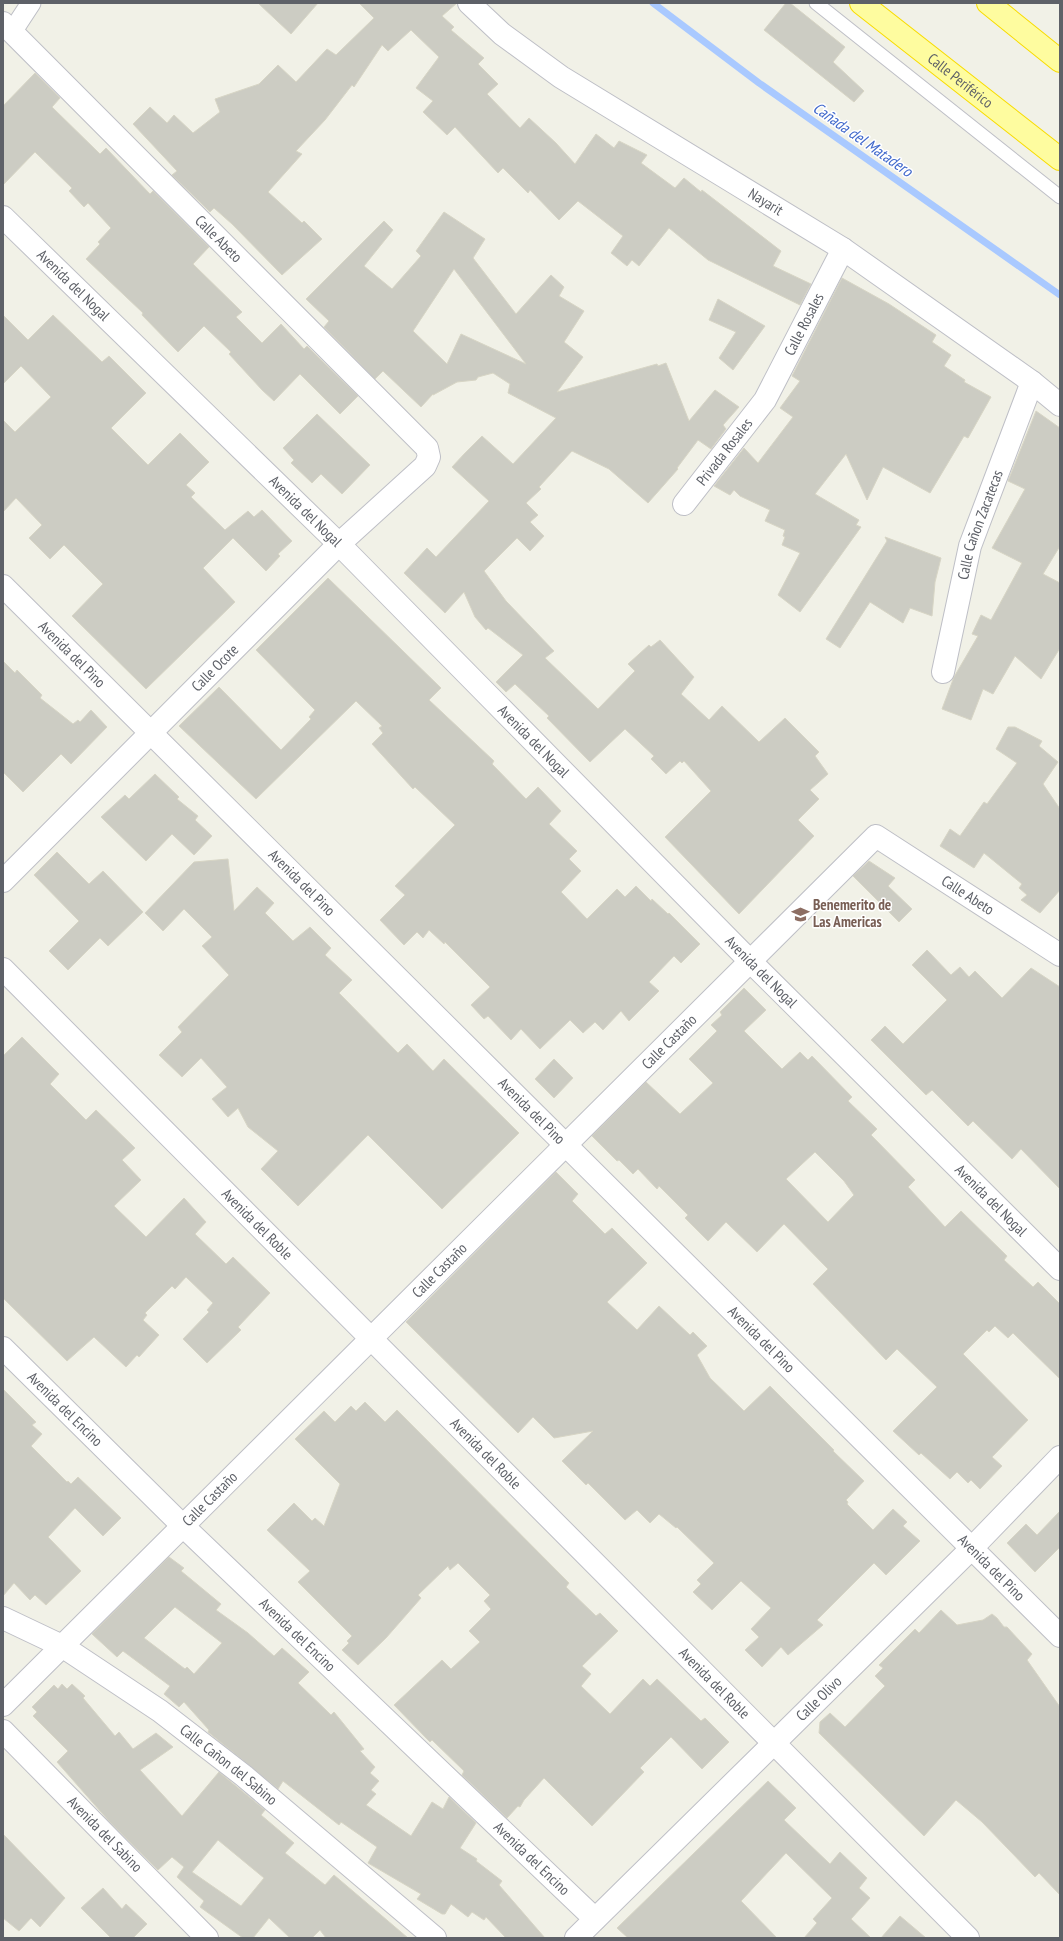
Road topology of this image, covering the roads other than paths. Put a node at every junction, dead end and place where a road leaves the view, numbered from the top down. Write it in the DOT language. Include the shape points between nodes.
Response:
graph roads {
  1 [pos="31,3"];
  2 [pos="469,3"];
  3 [pos="816,3"];
  4 [pos="861,3"];
  5 [pos="988,3"];
  6 [pos="6,32"];
  7 [pos="1060,61"];
  8 [pos="1060,159"];
  9 [pos="1060,197"];
  10 [pos="3,217"];
  11 [pos="843,249"];
  12 [pos="1032,382"];
  13 [pos="765,400"];
  14 [pos="1060,405"];
  15 [pos="430,457"];
  16 [pos="684,504"];
  17 [pos="339,544"];
  18 [pos="3,586"];
  19 [pos="943,672"];
  20 [pos="150,732"];
  21 [pos="876,836"];
  22 [pos="3,881"];
  23 [pos="1060,955"];
  24 [pos="750,961"];
  25 [pos="3,969"];
  26 [pos="566,1144"];
  27 [pos="1060,1269"];
  28 [pos="371,1339"];
  29 [pos="3,1348"];
  30 [pos="1060,1457"];
  31 [pos="183,1526"];
  32 [pos="972,1548"];
  33 [pos="3,1618"];
  34 [pos="1060,1636"];
  35 [pos="62,1646"];
  36 [pos="3,1706"];
  37 [pos="3,1731"];
  38 [pos="774,1743"];
  39 [pos="595,1919"];
  40 [pos="207,1938"];
  41 [pos="435,1938"];
  42 [pos="576,1938"];
  43 [pos="968,1938"];
  1 -- 6 [label="street"];
  2 -- 11 [label="street, Nayarit" via="502,34 561,77"];
  3 -- 9 [label="lane"];
  4 -- 8 [label="highway, Calle Periférico"];
  5 -- 7 [label="highway"];
  6 -- 15 [label="street, Calle Abeto" via="427,448"];
  10 -- 17 [label="street, Avenida del Nogal"];
  11 -- 12 [label="street, Nayarit"];
  11 -- 13 [label="street, Calle Rosales"];
  12 -- 14 [label="street, Nayarit"];
  12 -- 19 [label="street, Calle Cañon Zacatecas" via="970,546"];
  13 -- 16 [label="street, Privada Rosales"];
  15 -- 17 [label="street, Calle Ocote" via="425,466"];
  17 -- 20 [label="street, Calle Ocote"];
  17 -- 24 [label="street, Avenida del Nogal"];
  18 -- 20 [label="street, Avenida del Pino"];
  20 -- 22 [label="street, Calle Ocote"];
  20 -- 26 [label="street, Avenida del Pino"];
  21 -- 23 [label="street, Calle Abeto"];
  21 -- 24 [label="street, Calle Castaño"];
  24 -- 26 [label="street, Calle Castaño"];
  24 -- 27 [label="street, Avenida del Nogal"];
  25 -- 28 [label="street, Avenida del Roble"];
  26 -- 28 [label="street, Calle Castaño"];
  26 -- 32 [label="street, Avenida del Pino"];
  28 -- 31 [label="street, Calle Castaño"];
  28 -- 38 [label="street, Avenida del Roble"];
  29 -- 31 [label="street, Avenida del Encino"];
  30 -- 32 [label="street, Calle Olivo"];
  31 -- 35 [label="street, Calle Castaño"];
  31 -- 39 [label="street, Avenida del Encino"];
  32 -- 34 [label="street, Avenida del Pino"];
  32 -- 38 [label="street, Calle Olivo"];
  33 -- 35 [label="street, Calle Cañon del Sabino"];
  35 -- 36 [label="street, Calle Castaño"];
  35 -- 41 [label="street, Calle Cañon del Sabino" via="160,1711 244,1776"];
  37 -- 40 [label="street, Avenida del Sabino"];
  38 -- 39 [label="street, Calle Olivo"];
  38 -- 43 [label="street, Avenida del Roble"];
  39 -- 42 [label="street, Calle Olivo"];
}
